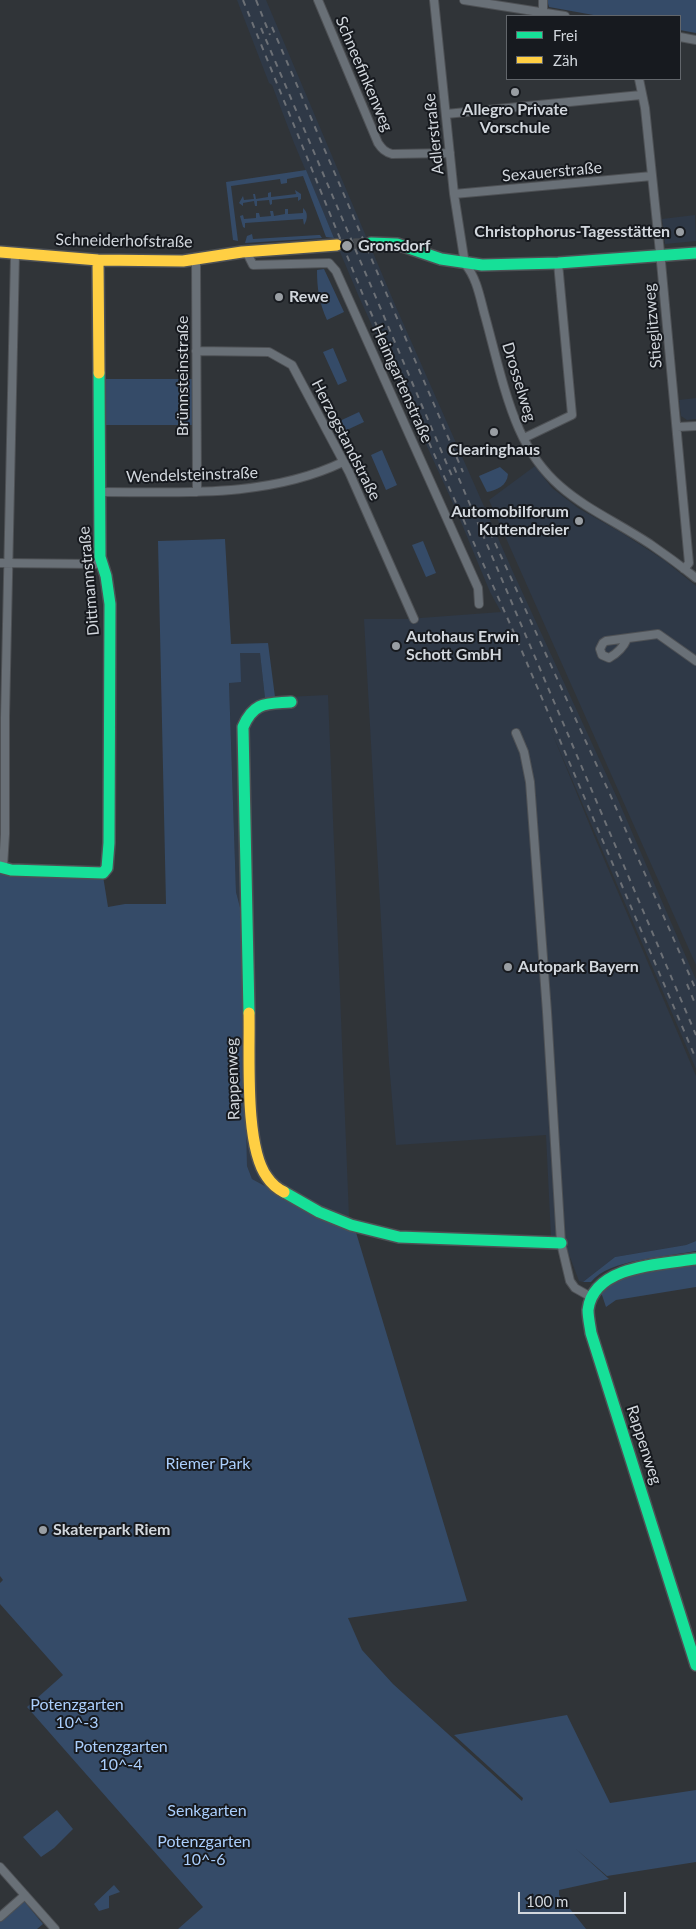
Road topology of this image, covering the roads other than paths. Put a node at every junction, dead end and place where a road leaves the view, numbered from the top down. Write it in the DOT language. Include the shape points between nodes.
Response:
graph roads {
  1 [pos="318,0"];
  2 [pos="434,0"];
  3 [pos="464,0"];
  4 [pos="543,0"];
  5 [pos="543,12"];
  6 [pos="560,15"];
  7 [pos="681,37"];
  8 [pos="696,40"];
  9 [pos="639,80"];
  10 [pos="641,95"];
  11 [pos="446,114"];
  12 [pos="450,153"];
  13 [pos="652,176"];
  14 [pos="454,194"];
  15 [pos="371,243"];
  16 [pos="337,245"];
  17 [pos="246,251"];
  18 [pos="0,252"];
  19 [pos="696,253"];
  20 [pos="15,254"];
  21 [pos="660,256"];
  22 [pos="196,259"];
  23 [pos="98,260"];
  24 [pos="558,263"];
  25 [pos="465,264"];
  26 [pos="196,351"];
  27 [pos="696,426"];
  28 [pos="677,427"];
  29 [pos="524,438"];
  30 [pos="343,462"];
  31 [pos="100,492"];
  32 [pos="197,492"];
  33 [pos="100,562"];
  34 [pos="4,563"];
  35 [pos="684,569"];
  36 [pos="696,578"];
  37 [pos="479,604"];
  38 [pos="414,619"];
  39 [pos="627,639"];
  40 [pos="696,661"];
  41 [pos="291,702"];
  42 [pos="516,733"];
  43 [pos="1,867"];
  44 [pos="561,1243"];
  45 [pos="696,1259"];
  46 [pos="591,1297"];
  47 [pos="696,1665"];
  48 [pos="0,1867"];
  49 [pos="25,1895"];
  50 [pos="0,1917"];
  51 [pos="50,1927"];
  1 -- 12 [label="street, Schneefinkenweg" via="384,152"];
  2 -- 11 [label="street, Adlerstraße"];
  3 -- 5 [label="street"];
  4 -- 5 [label="street"];
  5 -- 6 [label="street"];
  7 -- 8 [label="street"];
  9 -- 10 [label="street, Stieglitzweg"];
  10 -- 11 [label="street"];
  10 -- 13 [label="street, Stieglitzweg"];
  11 -- 12 [label="street, Adlerstraße"];
  12 -- 14 [label="street, Adlerstraße"];
  13 -- 14 [label="street, Sexauerstraße"];
  13 -- 21 [label="street, Stieglitzweg"];
  14 -- 25 [label="street, Adlerstraße"];
  15 -- 25 [label="street" via="405,246"];
  16 -- 17 [label="street, Schneiderhofstraße"];
  17 -- 22 [label="street, Schneiderhofstraße"];
  17 -- 37 [label="street, Heimgartenstraße" via="253,265 329,263 336,271 478,588"];
  18 -- 20 [label="street, Schneiderhofstraße"];
  19 -- 21 [label="street"];
  20 -- 23 [label="street, Schneiderhofstraße"];
  20 -- 34 [label="street"];
  21 -- 24 [label="street"];
  21 -- 28 [label="street, Stieglitzweg"];
  22 -- 23 [label="street, Schneiderhofstraße"];
  22 -- 26 [label="street, Brünnsteinstraße"];
  23 -- 31 [label="street, Dittmannstraße"];
  24 -- 25 [label="street"];
  24 -- 29 [label="street" via="572,416"];
  25 -- 29 [label="street, Drosselweg" via="472,271 516,422"];
  26 -- 30 [label="street, Herzogstandstraße" via="269,352 286,360 296,372"];
  26 -- 32 [label="street, Brünnsteinstraße"];
  27 -- 28 [label="street"];
  28 -- 35 [label="street, Stieglitzweg" via="689,562"];
  29 -- 35 [label="street, Drosselweg" via="542,468 577,501 650,544"];
  30 -- 32 [label="street, Wendelsteinstraße" via="267,486"];
  30 -- 38 [label="street, Herzogstandstraße"];
  31 -- 32 [label="street, Wendelsteinstraße"];
  31 -- 33 [label="street, Dittmannstraße"];
  33 -- 34 [label="street"];
  33 -- 43 [label="street, Dittmannstraße" via="104,566 110,604 107,868 103,873"];
  34 -- 43 [label="street" via="5,834"];
  35 -- 36 [label="street, Drosselweg"];
  39 -- 40 [label="street" via="658,634"];
  41 -- 44 [label="street, Rappenweg" via="262,704 247,718 243,727 251,1124 266,1178 319,1212 399,1237"];
  42 -- 44 [label="street" via="530,782"];
  44 -- 46 [label="street" via="570,1281 575,1288"];
  45 -- 46 [label="street" via="613,1275 599,1284"];
  46 -- 47 [label="street, Rappenweg" via="587,1315 591,1333"];
  48 -- 49 [label="street"];
  49 -- 50 [label="street"];
  49 -- 51 [label="street"];
}
